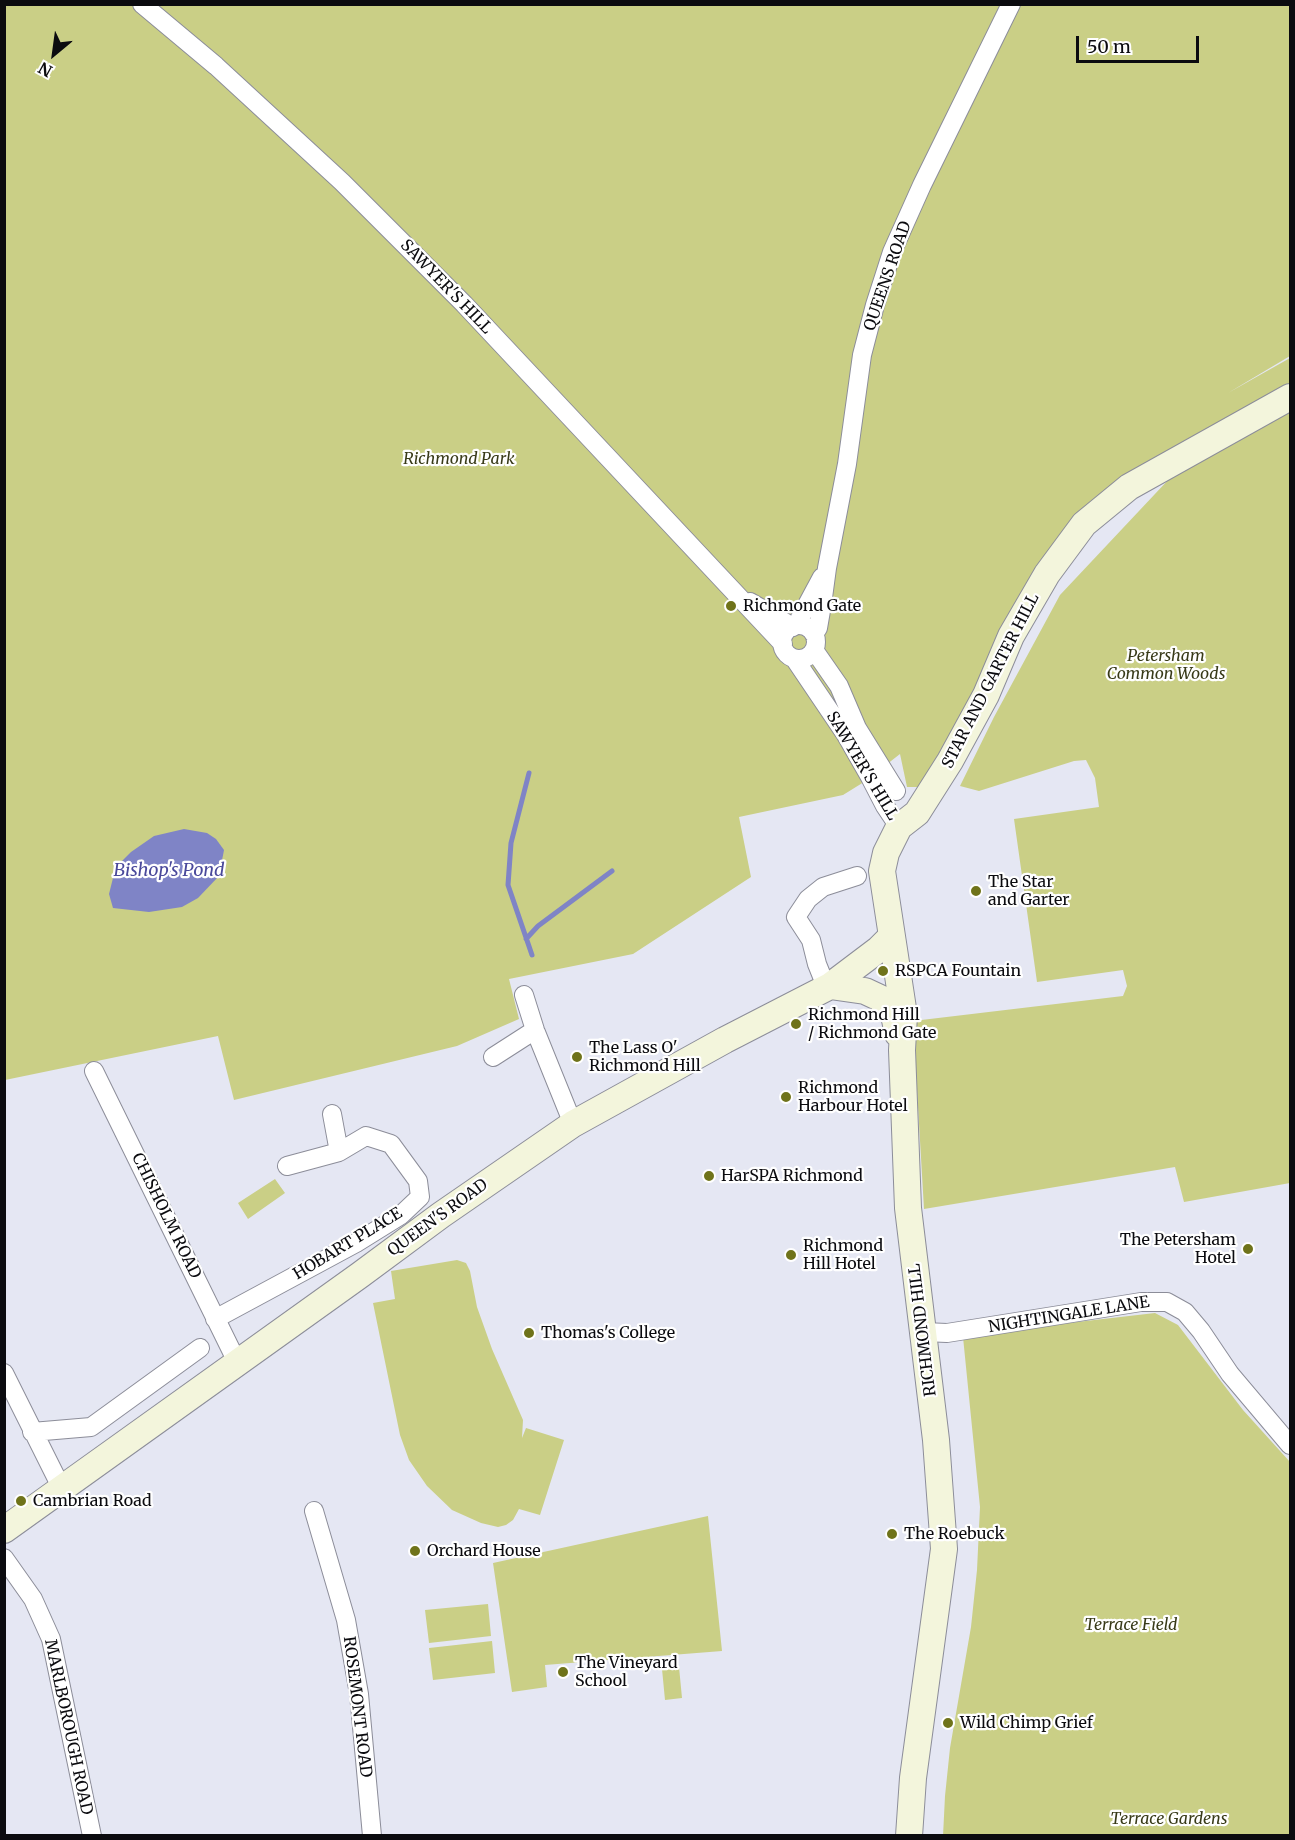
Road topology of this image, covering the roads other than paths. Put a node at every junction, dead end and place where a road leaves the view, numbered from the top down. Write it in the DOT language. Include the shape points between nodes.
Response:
graph roads {
  1 [pos="142,4"];
  2 [pos="1011,4"];
  3 [pos="1290,397"];
  4 [pos="731,590"];
  5 [pos="805,634"];
  6 [pos="788,651"];
  7 [pos="899,827"];
  8 [pos="857,876"];
  9 [pos="891,937"];
  10 [pos="828,987"];
  11 [pos="524,995"];
  12 [pos="535,1030"];
  13 [pos="902,1050"];
  14 [pos="493,1057"];
  15 [pos="94,1071"];
  16 [pos="332,1114"];
  17 [pos="573,1124"];
  18 [pos="339,1152"];
  19 [pos="287,1166"];
  20 [pos="215,1319"];
  21 [pos="924,1332"];
  22 [pos="200,1348"];
  23 [pos="237,1362"];
  24 [pos="6,1378"];
  25 [pos="32,1432"];
  26 [pos="1290,1445"];
  27 [pos="62,1489"];
  28 [pos="314,1511"];
  29 [pos="4,1530"];
  30 [pos="4,1558"];
  31 [pos="92,1836"];
  32 [pos="372,1836"];
  33 [pos="909,1836"];
  1 -- 4 [label="street, SAWYER'S HILL" via="351,190 464,304"];
  2 -- 5 [label="street, QUEENS ROAD" via="892,252 862,355 827,568 800,618"];
  3 -- 7 [label="main road, STAR AND GARTER HILL" via="1129,487 1084,524 1047,574 1011,636 986,695 950,761 917,813"];
  4 -- 5 [label="street, SAWYER'S HILL"];
  4 -- 6 [label="street, SAWYER'S HILL"];
  5 -- 6 [label="street, QUEENS ROAD" via="785,633"];
  5 -- 6 [label="street" via="806,657"];
  5 -- 7 [label="street, SAWYER'S HILL" via="839,686 857,728 891,761"];
  6 -- 7 [label="street, SAWYER'S HILL" via="846,735"];
  7 -- 9 [label="main road, RICHMOND HILL" via="882,871"];
  8 -- 10 [label="street" via="823,886 796,917 811,940"];
  9 -- 10 [label="main road, QUEEN'S ROAD"];
  9 -- 13 [label="main road, RICHMOND HILL" via="904,1015"];
  10 -- 13 [label="main road" via="865,991 880,998 894,1015"];
  10 -- 17 [label="main road, QUEEN'S ROAD"];
  11 -- 12 [label="street"];
  12 -- 14 [label="street"];
  12 -- 17 [label="street"];
  13 -- 21 [label="main road, RICHMOND HILL" via="908,1208"];
  15 -- 20 [label="street, CHISHOLM ROAD"];
  16 -- 18 [label="street"];
  17 -- 23 [label="main road, QUEEN'S ROAD"];
  18 -- 19 [label="street, HOBART PLACE"];
  18 -- 20 [label="street, HOBART PLACE" via="366,1136 391,1144 418,1181 420,1197 401,1215 356,1243"];
  20 -- 23 [label="street, CHISHOLM ROAD"];
  21 -- 26 [label="street, NIGHTINGALE LANE" via="947,1333 1141,1302 1167,1302 1185,1312 1230,1374"];
  21 -- 33 [label="main road, RICHMOND HILL" via="944,1549 913,1778"];
  22 -- 25 [label="street" via="91,1428"];
  23 -- 27 [label="main road, QUEEN'S ROAD"];
  24 -- 25 [label="street"];
  25 -- 27 [label="street"];
  27 -- 29 [label="main road, QUEEN'S ROAD"];
  28 -- 32 [label="street, ROSEMONT ROAD" via="346,1620 359,1694"];
  30 -- 31 [label="street, MARLBOROUGH ROAD" via="33,1599 51,1639"];
}
